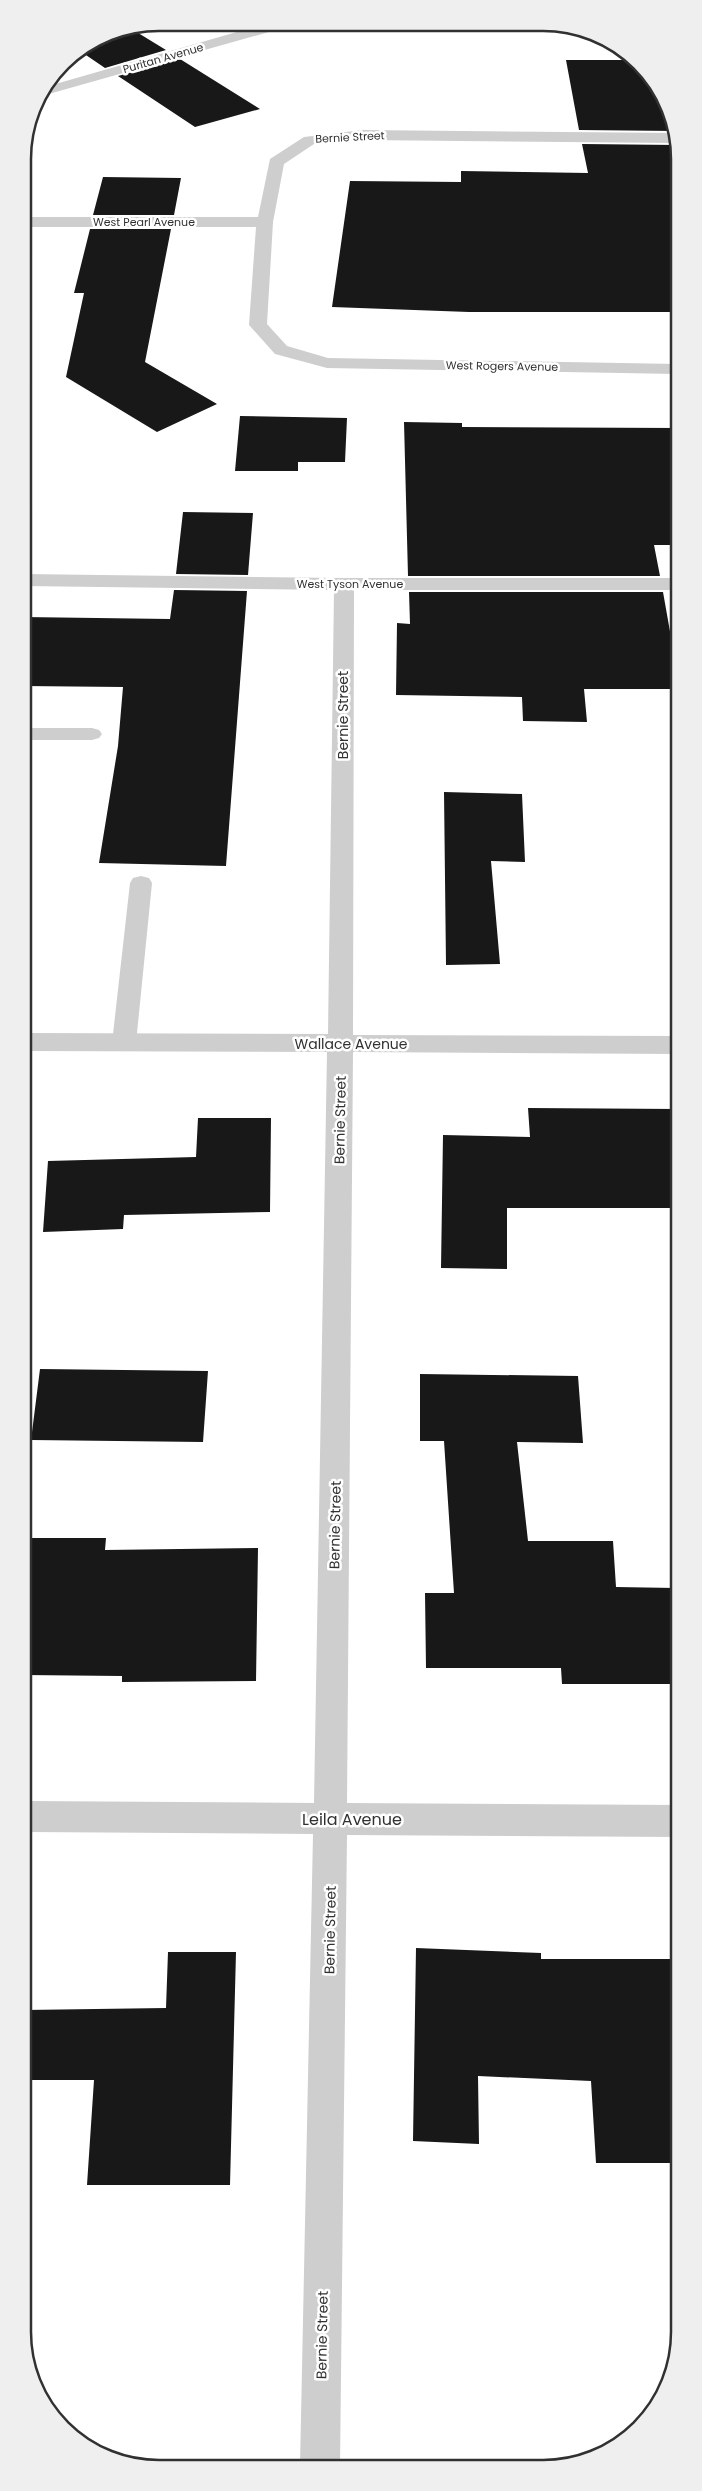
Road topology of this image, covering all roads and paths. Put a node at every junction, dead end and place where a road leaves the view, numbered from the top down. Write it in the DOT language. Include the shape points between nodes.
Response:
graph roads {
  1 [pos="255,32"];
  2 [pos="52,90"];
  3 [pos="668,138"];
  4 [pos="32,222"];
  5 [pos="265,222"];
  6 [pos="327,363"];
  7 [pos="671,368"];
  8 [pos="32,580"];
  9 [pos="344,584"];
  10 [pos="671,584"];
  11 [pos="32,734"];
  12 [pos="92,734"];
  13 [pos="141,883"];
  14 [pos="32,1042"];
  15 [pos="124,1043"];
  16 [pos="341,1044"];
  17 [pos="671,1045"];
  18 [pos="31,1816"];
  19 [pos="332,1819"];
  20 [pos="670,1822"];
  21 [pos="320,2460"];
  1 -- 2 [label="street, Puritan Avenue"];
  3 -- 5 [label="street, Bernie Street" via="363,135 310,140 276,162"];
  4 -- 5 [label="street, West Pearl Avenue"];
  5 -- 6 [label="street, Bernie Street" via="258,325 281,350"];
  6 -- 7 [label="street, West Rogers Avenue"];
  8 -- 9 [label="street, West Tyson Avenue"];
  9 -- 10 [label="street, West Tyson Avenue"];
  9 -- 16 [label="street, Bernie Street"];
  11 -- 12 [label="lane"];
  13 -- 15 [label="lane"];
  14 -- 15 [label="street, Wallace Avenue"];
  15 -- 16 [label="street, Wallace Avenue"];
  16 -- 17 [label="street, Wallace Avenue"];
  16 -- 19 [label="street, Bernie Street"];
  18 -- 19 [label="street, Leila Avenue"];
  19 -- 20 [label="street, Leila Avenue"];
  19 -- 21 [label="street, Bernie Street"];
}
